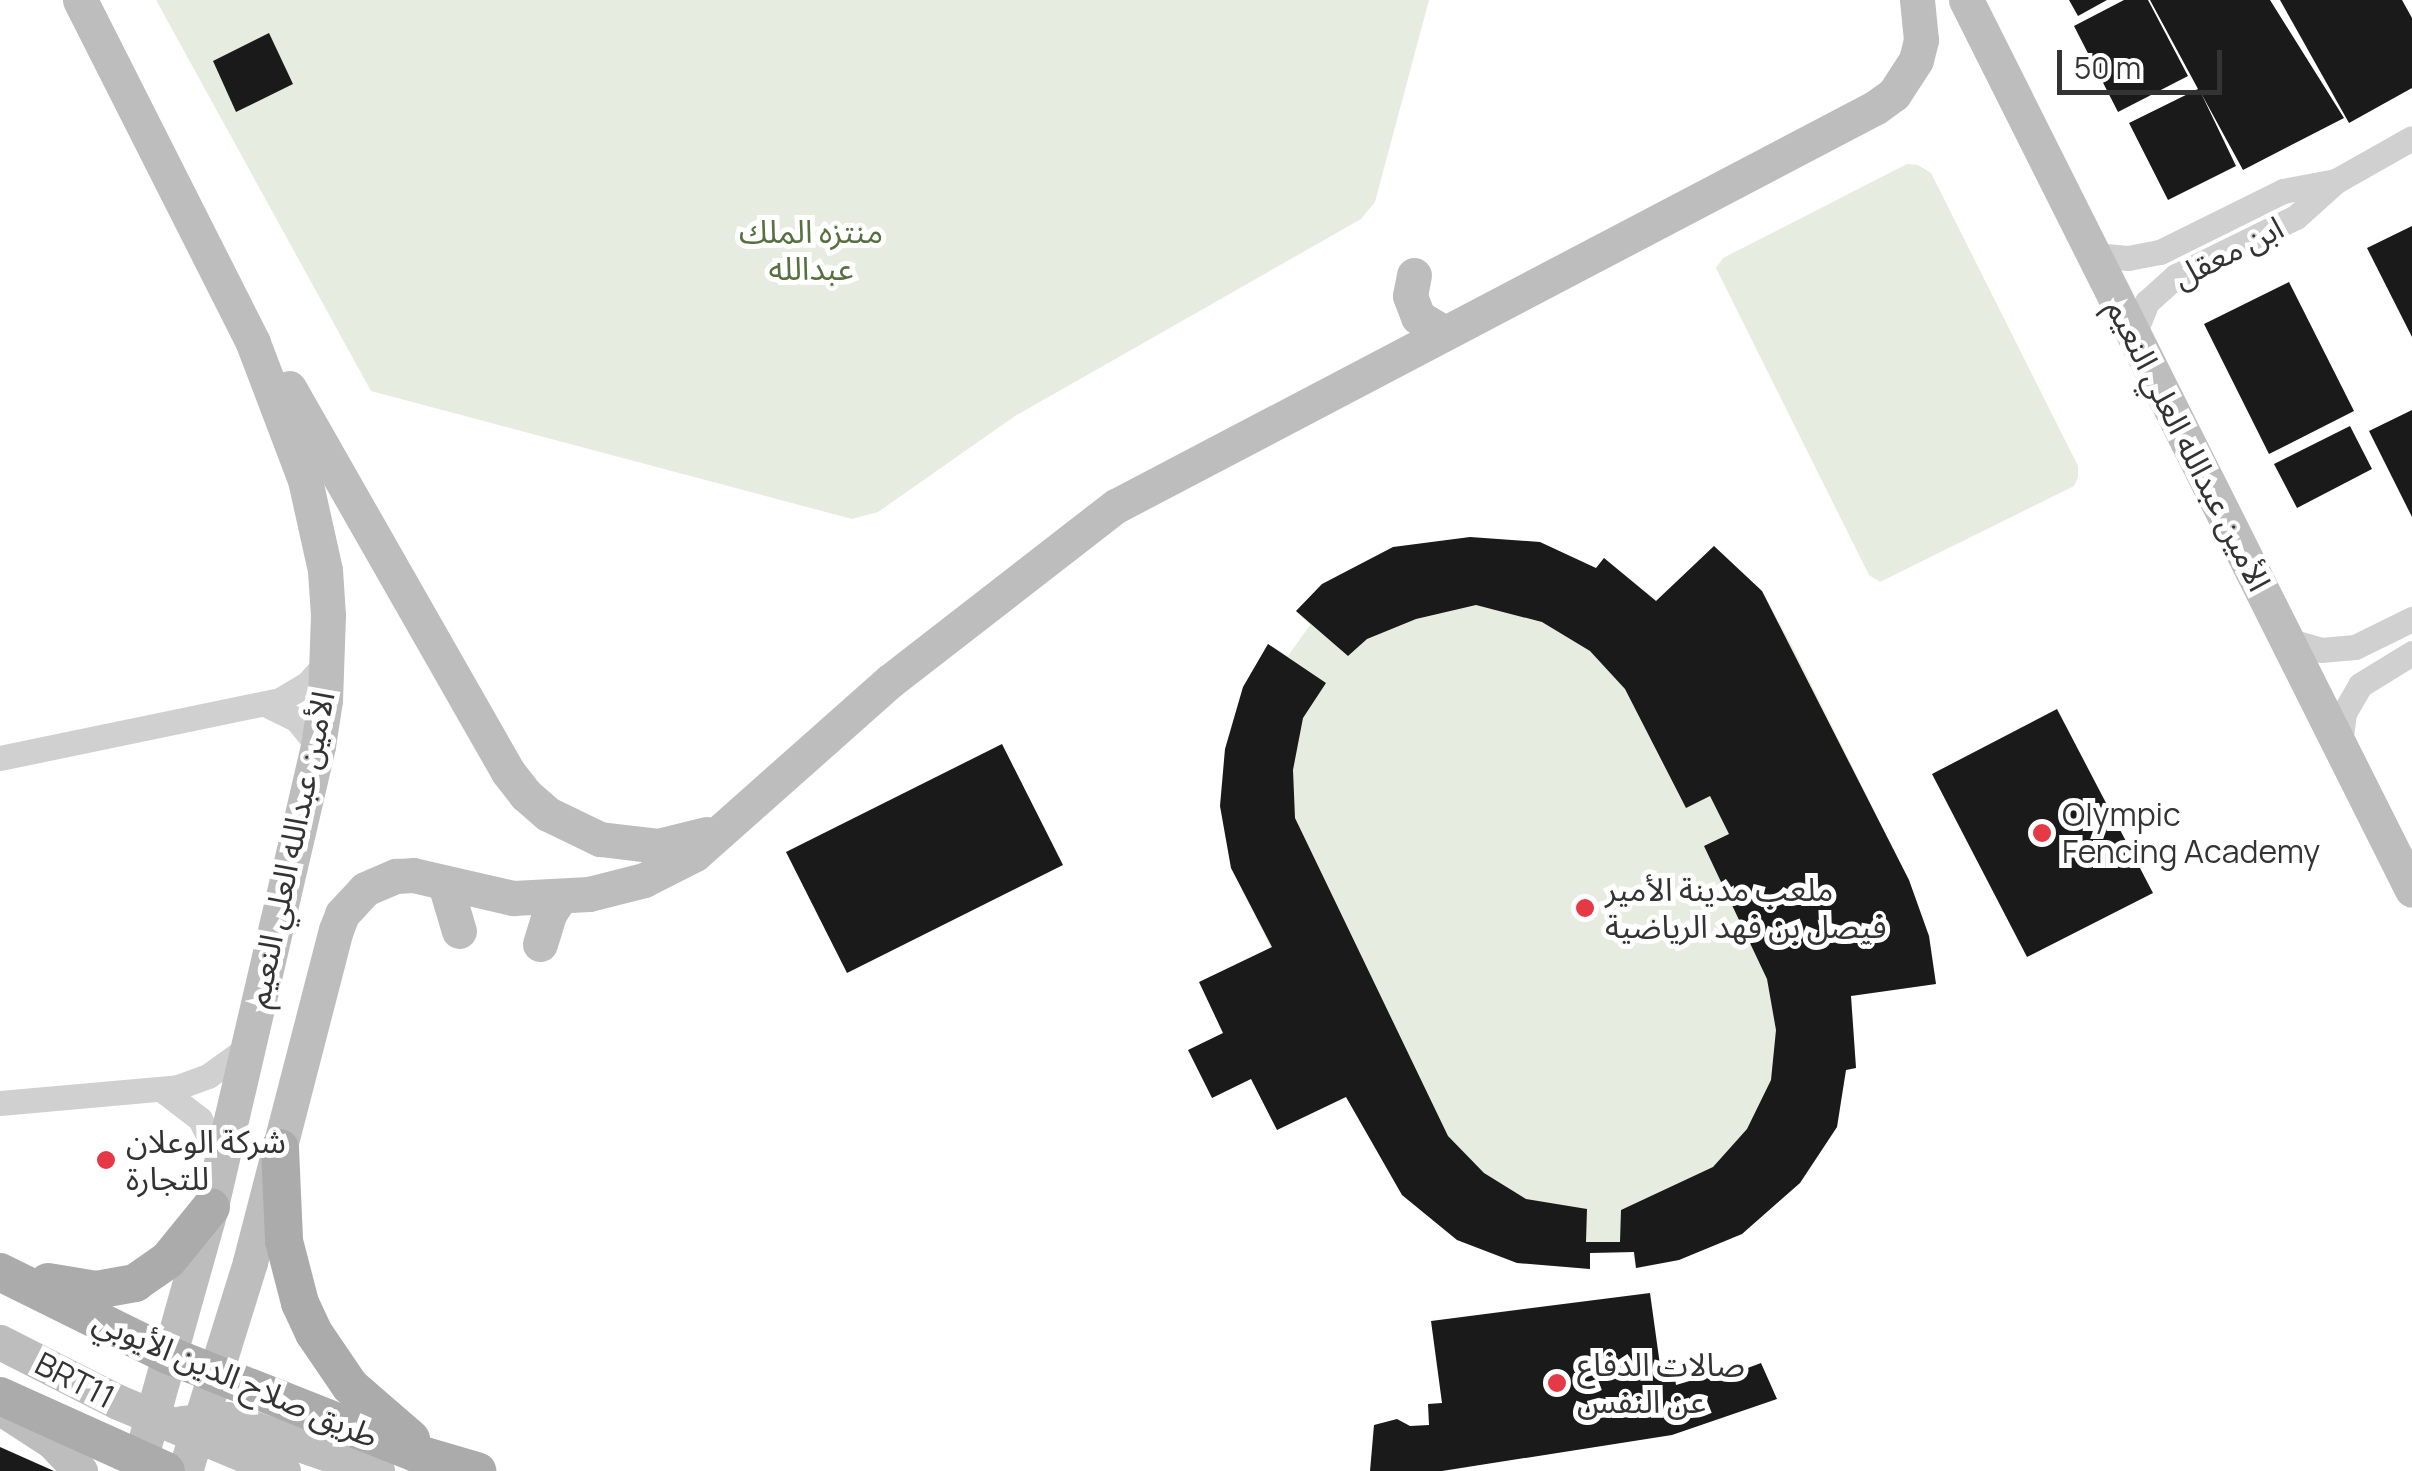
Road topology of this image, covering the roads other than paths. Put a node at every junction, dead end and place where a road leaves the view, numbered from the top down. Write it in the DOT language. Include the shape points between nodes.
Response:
graph roads {
  1 [pos="80,0"];
  2 [pos="1918,0"];
  3 [pos="1966,0"];
  4 [pos="2412,138"];
  5 [pos="2336,181"];
  6 [pos="2201,233"];
  7 [pos="2166,250"];
  8 [pos="2094,256"];
  9 [pos="2212,259"];
  10 [pos="1414,275"];
  11 [pos="2176,276"];
  12 [pos="228,289"];
  13 [pos="1445,333"];
  14 [pos="2134,334"];
  15 [pos="2412,618"];
  16 [pos="2287,640"];
  17 [pos="2371,641"];
  18 [pos="2412,653"];
  19 [pos="328,661"];
  20 [pos="2385,666"];
  21 [pos="265,704"];
  22 [pos="2340,745"];
  23 [pos="318,746"];
  24 [pos="0,758"];
  25 [pos="740,818"];
  26 [pos="446,884"];
  27 [pos="2412,890"];
  28 [pos="560,897"];
  29 [pos="458,931"];
  30 [pos="540,944"];
  31 [pos="247,1048"];
  32 [pos="162,1089"];
  33 [pos="0,1102"];
  34 [pos="280,1148"];
  35 [pos="221,1162"];
  36 [pos="211,1207"];
  37 [pos="0,1271"];
  38 [pos="0,1342"];
  39 [pos="168,1355"];
  40 [pos="217,1374"];
  41 [pos="0,1396"];
  42 [pos="0,1408"];
  43 [pos="181,1424"];
  44 [pos="148,1467"];
  45 [pos="462,1468"];
  46 [pos="80,1471"];
  47 [pos="185,1471"];
  48 [pos="283,1471"];
  49 [pos="378,1471"];
  1 -- 12 [label="main road, الأمين عبدالله العلي النعيم"];
  2 -- 13 [label="main road" via="1916,60 1876,107"];
  3 -- 8 [label="main road, الأمين عبدالله العلي النعيم"];
  4 -- 5 [label="street, ابن معقل"];
  5 -- 6 [label="street, ابن معقل" via="2296,186"];
  5 -- 9 [label="street, ابن معقل" via="2296,217"];
  6 -- 7 [label="street, ابن معقل"];
  6 -- 9 [label="street" via="2193,250 2196,257"];
  7 -- 8 [label="street, ابن معقل"];
  7 -- 11 [label="street" via="2183,260"];
  8 -- 14 [label="main road, الأمين عبدالله العلي النعيم"];
  9 -- 11 [label="street, ابن معقل"];
  10 -- 13 [label="main road" via="1412,307"];
  11 -- 14 [label="street, ابن معقل" via="2147,302"];
  12 -- 19 [label="main road, الأمين عبدالله العلي النعيم" via="305,480 325,570"];
  12 -- 25 [label="main road" via="526,794 573,829 629,845 687,842"];
  13 -- 25 [label="main road" via="1116,506 890,681"];
  14 -- 16 [label="main road, الأمين عبدالله العلي النعيم"];
  15 -- 17 [label="street"];
  16 -- 17 [label="street" via="2320,650"];
  16 -- 22 [label="main road, الأمين عبدالله العلي النعيم"];
  17 -- 20 [label="street"];
  18 -- 20 [label="street"];
  19 -- 21 [label="street" via="294,693"];
  19 -- 23 [label="main road, الأمين عبدالله العلي النعيم"];
  20 -- 22 [label="street" via="2350,698"];
  21 -- 23 [label="street" via="296,719"];
  21 -- 24 [label="street"];
  22 -- 27 [label="main road, الأمين عبدالله العلي النعيم"];
  23 -- 31 [label="main road, الأمين عبدالله العلي النعيم"];
  25 -- 28 [label="main road" via="695,854 644,880"];
  26 -- 28 [label="main road" via="514,898"];
  26 -- 29 [label="main road"];
  26 -- 34 [label="main road" via="396,876 365,890 342,914"];
  28 -- 30 [label="main road"];
  31 -- 32 [label="street" via="208,1076"];
  31 -- 35 [label="main road, الأمين عبدالله العلي النعيم"];
  32 -- 33 [label="street"];
  32 -- 35 [label="street" via="200,1119"];
  34 -- 40 [label="main road"];
  34 -- 45 [label="main road" via="284,1241 314,1333 373,1409"];
  35 -- 36 [label="main road, الأمين عبدالله العلي النعيم"];
  36 -- 37 [label="main road" via="168,1260 136,1283 75,1288"];
  36 -- 39 [label="main road, الأمين عبدالله العلي النعيم"];
  37 -- 39 [label="main road, طريق صلاح الدين الأيوبي"];
  38 -- 43 [label="main road, BRT11"];
  39 -- 40 [label="main road, طريق صلاح الدين الأيوبي"];
  39 -- 43 [label="main road, الأمين عبدالله العلي النعيم"];
  40 -- 43 [label="main road"];
  40 -- 45 [label="main road, طريق صلاح الدين الأيوبي"];
  41 -- 44 [label="main road"];
  42 -- 46 [label="main road" via="53,1442"];
  43 -- 44 [label="main road"];
  43 -- 47 [label="main road"];
  43 -- 48 [label="main road, BRT11"];
  43 -- 49 [label="main road" via="240,1422"];
}
